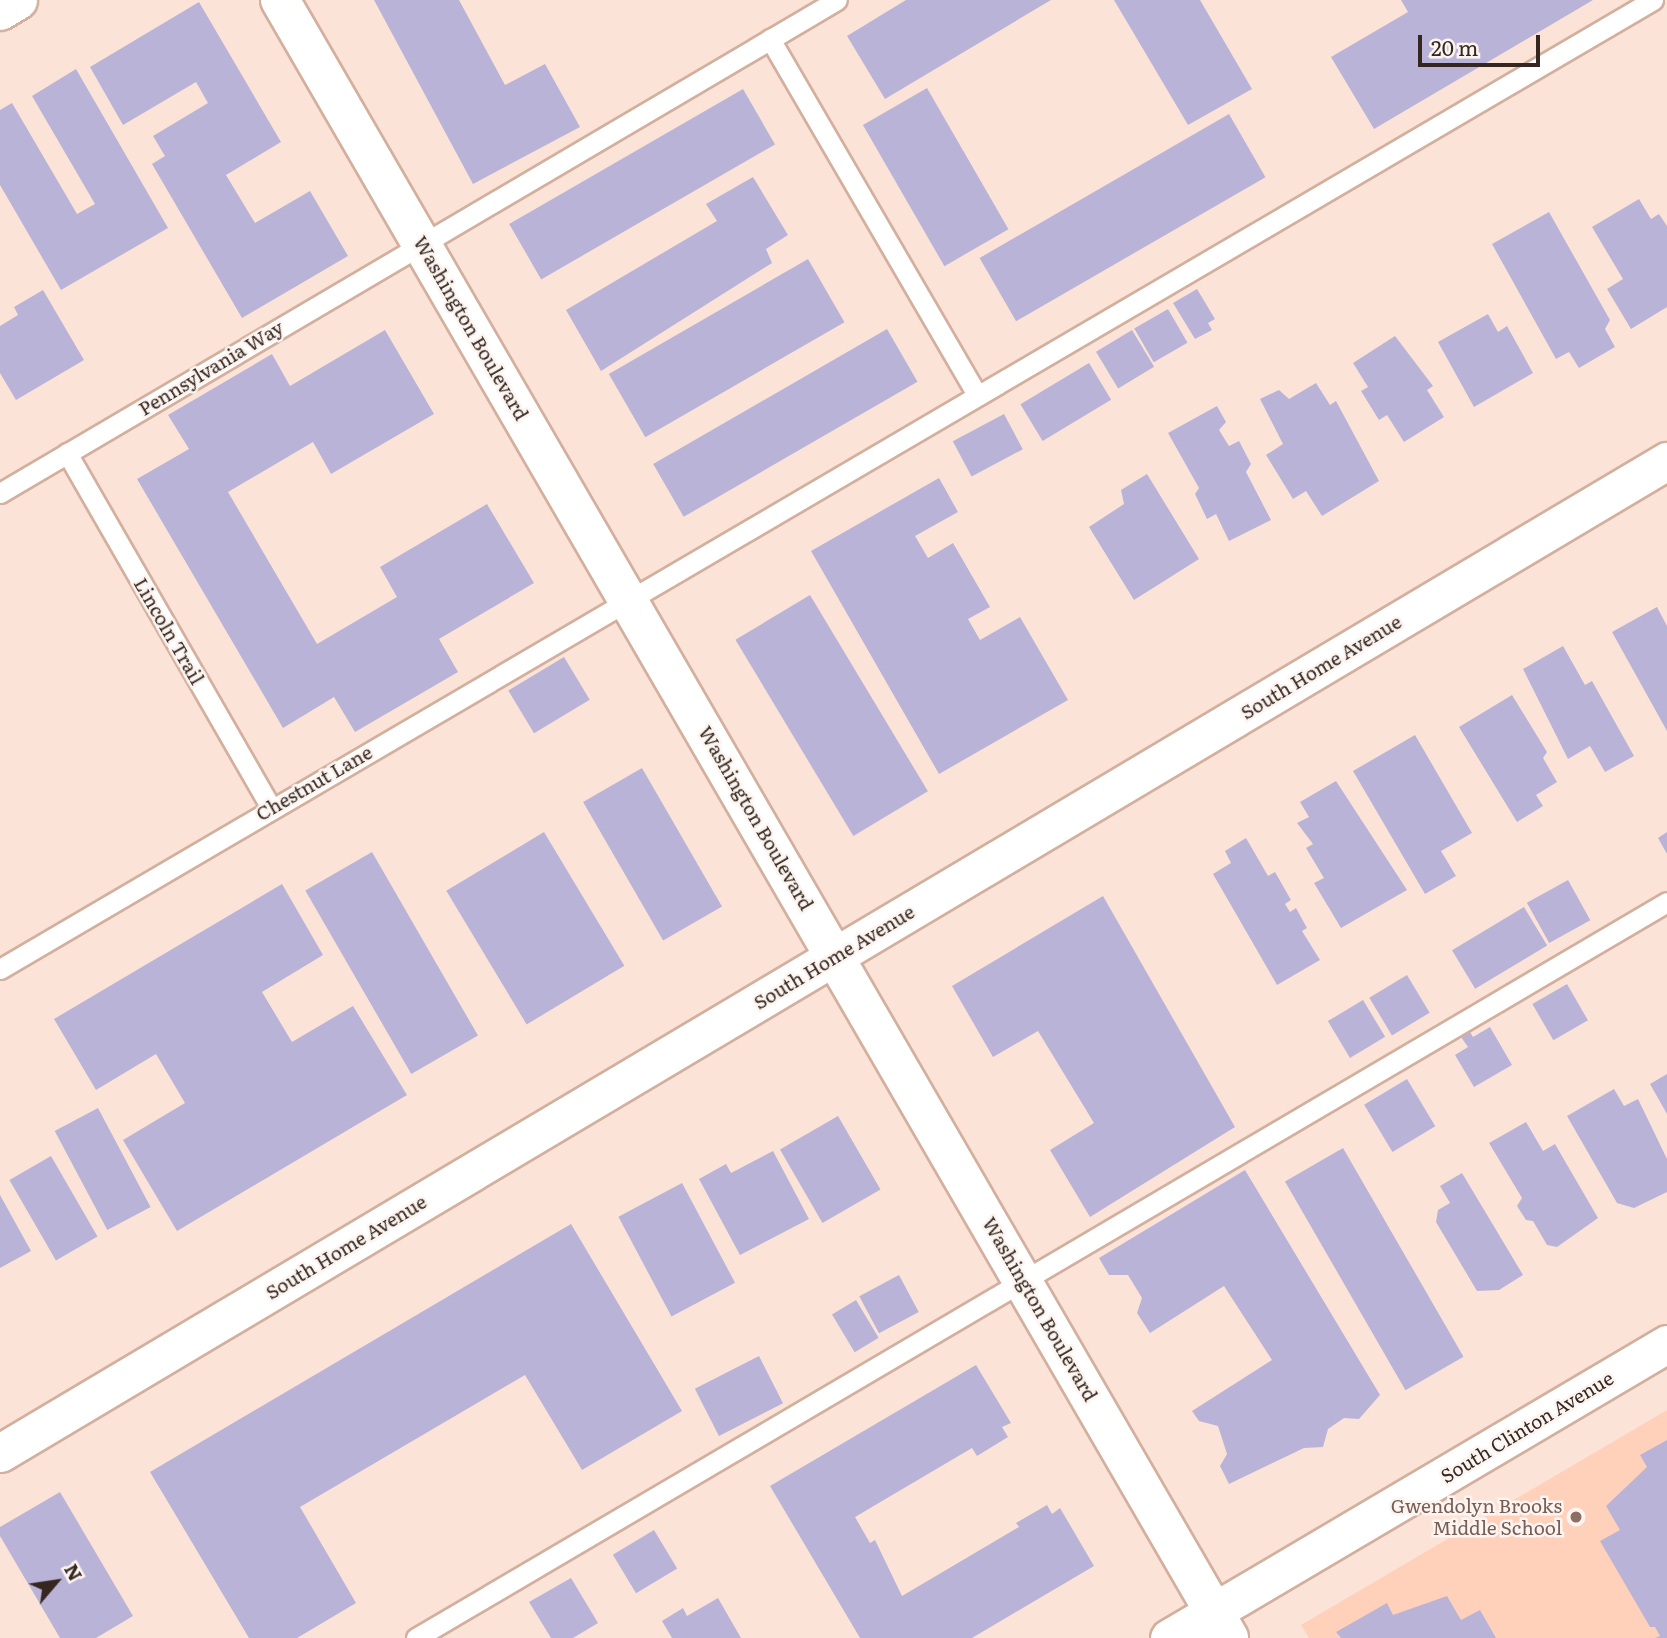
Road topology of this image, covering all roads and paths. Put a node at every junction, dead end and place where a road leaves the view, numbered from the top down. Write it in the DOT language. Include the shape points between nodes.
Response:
graph roads {
  1 [pos="19,0"];
  2 [pos="280,0"];
  3 [pos="837,0"];
  4 [pos="1653,0"];
  5 [pos="0,11"];
  6 [pos="770,39"];
  7 [pos="422,244"];
  8 [pos="977,394"];
  9 [pos="67,453"];
  10 [pos="1667,461"];
  11 [pos="0,493"];
  12 [pos="629,597"];
  13 [pos="271,808"];
  14 [pos="1667,902"];
  15 [pos="836,956"];
  16 [pos="0,969"];
  17 [pos="1023,1280"];
  18 [pos="1667,1343"];
  19 [pos="0,1453"];
  20 [pos="1222,1625"];
  21 [pos="416,1638"];
  22 [pos="1169,1638"];
  1 -- 5 [label="street"];
  2 -- 7 [label="street, Washington Boulevard"];
  3 -- 6 [label="lane, Pennsylvania Way"];
  4 -- 8 [label="lane, Chestnut Lane"];
  6 -- 7 [label="lane, Pennsylvania Way"];
  6 -- 8 [label="lane"];
  7 -- 9 [label="lane, Pennsylvania Way"];
  7 -- 12 [label="street, Washington Boulevard"];
  8 -- 12 [label="lane, Chestnut Lane"];
  9 -- 11 [label="lane, Pennsylvania Way"];
  9 -- 13 [label="lane, Lincoln Trail"];
  10 -- 15 [label="street, South Home Avenue"];
  12 -- 13 [label="lane, Chestnut Lane"];
  12 -- 15 [label="street, Washington Boulevard"];
  13 -- 16 [label="lane, Chestnut Lane"];
  14 -- 17 [label="lane"];
  15 -- 17 [label="street, Washington Boulevard"];
  15 -- 19 [label="street, South Home Avenue"];
  17 -- 20 [label="street, Washington Boulevard"];
  17 -- 21 [label="lane"];
  18 -- 20 [label="street, South Clinton Avenue"];
  20 -- 22 [label="street, South Clinton Avenue"];
}
